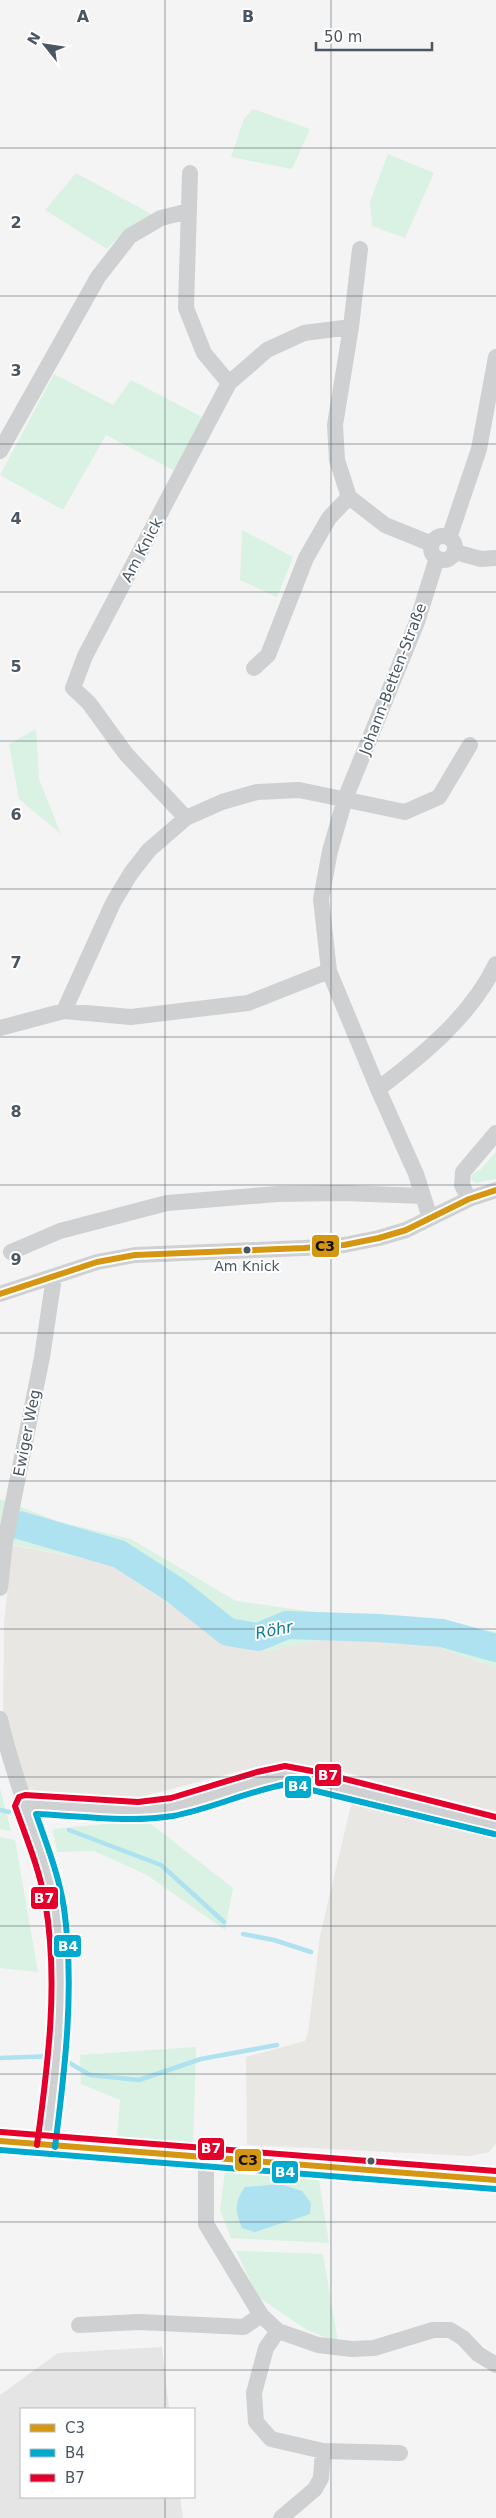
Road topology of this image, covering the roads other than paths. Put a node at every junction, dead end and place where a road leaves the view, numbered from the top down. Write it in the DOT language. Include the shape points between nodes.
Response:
graph roads {
  1 [pos="190,173"];
  2 [pos="189,211"];
  3 [pos="360,249"];
  4 [pos="351,327"];
  5 [pos="496,357"];
  6 [pos="230,383"];
  7 [pos="0,451"];
  8 [pos="349,497"];
  9 [pos="452,545"];
  10 [pos="435,551"];
  11 [pos="496,558"];
  12 [pos="254,668"];
  13 [pos="470,745"];
  14 [pos="345,799"];
  15 [pos="186,818"];
  16 [pos="496,964"];
  17 [pos="329,971"];
  18 [pos="64,1011"];
  19 [pos="0,1028"];
  20 [pos="378,1089"];
  21 [pos="496,1133"];
  22 [pos="496,1190"];
  23 [pos="423,1196"];
  24 [pos="469,1199"];
  25 [pos="430,1218"];
  26 [pos="11,1252"];
  27 [pos="54,1278"];
  28 [pos="0,1294"];
  29 [pos="0,1588"];
  30 [pos="0,1719"];
  31 [pos="24,1804"];
  32 [pos="496,1826"];
  33 [pos="0,2141"];
  34 [pos="46,2146"];
  35 [pos="206,2157"];
  36 [pos="496,2180"];
  37 [pos="262,2315"];
  38 [pos="79,2325"];
  39 [pos="278,2330"];
  40 [pos="496,2365"];
  41 [pos="323,2451"];
  42 [pos="400,2453"];
  43 [pos="281,2518"];
  1 -- 2 [label="street"];
  2 -- 6 [label="street" via="186,308 204,353"];
  2 -- 7 [label="street" via="161,218 130,236 104,270"];
  3 -- 4 [label="street"];
  4 -- 6 [label="street, Am Knick" via="304,332 268,350"];
  4 -- 8 [label="street" via="335,425 337,460"];
  5 -- 9 [label="street" via="479,449"];
  6 -- 15 [label="street, Am Knick" via="86,656 73,688 89,703 126,754"];
  8 -- 10 [label="street" via="386,525"];
  8 -- 12 [label="street" via="329,518 306,558 268,655"];
  9 -- 10 [label="street" via="448,559"];
  9 -- 11 [label="street" via="481,558"];
  10 -- 14 [label="street, Johann-Betten-Straße" via="417,622"];
  13 -- 14 [label="street" via="439,797 405,812"];
  14 -- 15 [label="street" via="299,790 257,792 222,802"];
  14 -- 17 [label="street" via="320,899"];
  15 -- 18 [label="street" via="149,850 112,903"];
  16 -- 20 [label="street" via="458,1020 418,1059"];
  17 -- 18 [label="street" via="248,1003 131,1017"];
  17 -- 20 [label="street"];
  18 -- 19 [label="street"];
  20 -- 23 [label="street"];
  21 -- 24 [label="street" via="463,1172 462,1185"];
  22 -- 24 [label="street"];
  23 -- 25 [label="street"];
  23 -- 26 [label="street" via="343,1192 167,1203 60,1231"];
  24 -- 25 [label="street"];
  25 -- 27 [label="street" via="379,1238 344,1245 134,1255 97,1262"];
  27 -- 28 [label="street"];
  27 -- 29 [label="street, Ewiger Weg" via="42,1357 5,1542"];
  30 -- 31 [label="street" via="7,1753"];
  31 -- 32 [label="street" via="138,1811 173,1807 260,1780 287,1776 315,1780"];
  31 -- 34 [label="street" via="55,1909 60,2010"];
  33 -- 34 [label="main road"];
  34 -- 35 [label="main road"];
  35 -- 36 [label="main road"];
  35 -- 37 [label="street" via="206,2224"];
  37 -- 38 [label="street" via="244,2327 139,2322"];
  37 -- 39 [label="street"];
  39 -- 40 [label="street" via="318,2345 352,2349 374,2348 433,2330 450,2330"];
  39 -- 41 [label="street" via="266,2348 256,2384 256,2422 271,2439"];
  41 -- 42 [label="street"];
  41 -- 43 [label="street" via="322,2478 315,2490"];
}
